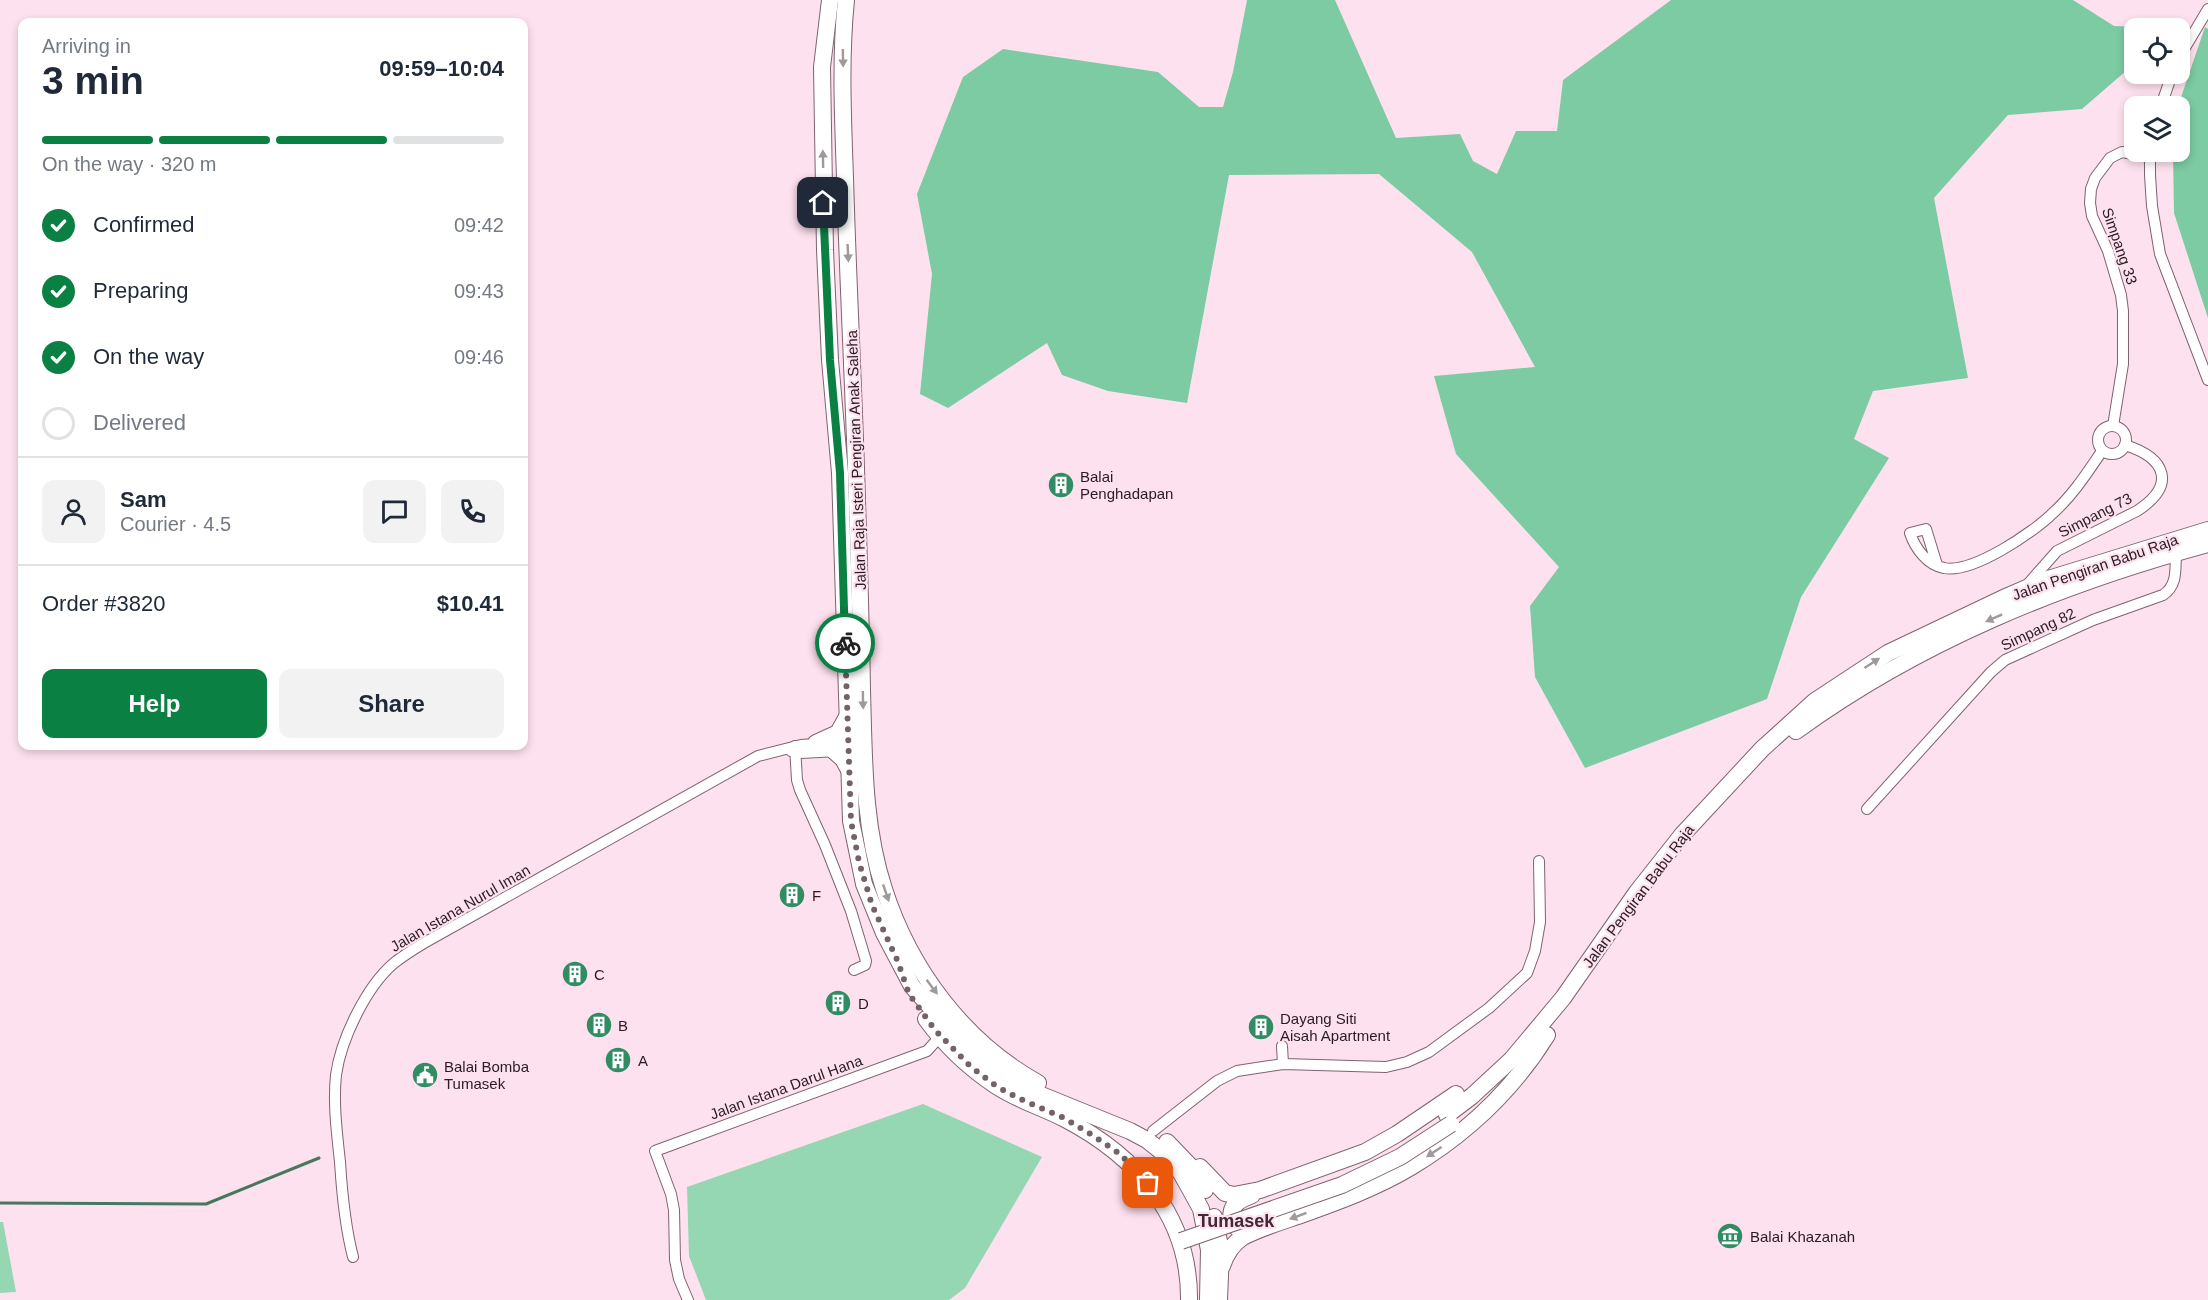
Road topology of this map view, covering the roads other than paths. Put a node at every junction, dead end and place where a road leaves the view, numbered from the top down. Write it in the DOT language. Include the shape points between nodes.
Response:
graph roads {
  1 [pos="830,0"];
  2 [pos="846,0"];
  3 [pos="2208,9"];
  4 [pos="2190,39"];
  5 [pos="2124,152"];
  6 [pos="2150,162"];
  7 [pos="2208,380"];
  8 [pos="2113,426"];
  9 [pos="2125,445"];
  10 [pos="2102,451"];
  11 [pos="2208,531"];
  12 [pos="2208,544"];
  13 [pos="2176,553"];
  14 [pos="2048,561"];
  15 [pos="1937,565"];
  16 [pos="2070,572"];
  17 [pos="2014,593"];
  18 [pos="847,717"];
  19 [pos="816,743"];
  20 [pos="852,747"];
  21 [pos="796,749"];
  22 [pos="1867,809"];
  23 [pos="1539,861"];
  24 [pos="898,962"];
  25 [pos="854,970"];
  26 [pos="1543,1032"];
  27 [pos="937,1033"];
  28 [pos="1282,1046"];
  29 [pos="927,1051"];
  30 [pos="1283,1064"];
  31 [pos="968,1065"];
  32 [pos="1153,1131"];
  33 [pos="1173,1147"];
  34 [pos="1260,1190"];
  35 [pos="1266,1227"];
  36 [pos="1180,1236"];
  37 [pos="353,1257"];
  38 [pos="1221,1268"];
  39 [pos="688,1300"];
  40 [pos="1189,1300"];
  41 [pos="1208,1300"];
  42 [pos="1219,1300"];
  18 -- 1 [label="main road, Jalan Raja Isteri Pengiran Anak Saleha, one-way" via="840,473 823,203 822,67"];
  2 -- 20 [label="main road, Jalan Raja Isteri Pengiran Anak Saleha, one-way" via="844,139 858,513"];
  3 -- 4 [label="street"];
  5 -- 8 [label="street, Simpang 33" via="2110,158 2095,178 2090,203 2108,251 2123,311 2123,364"];
  6 -- 7 [label="street" via="2160,254"];
  8 -- 9 [label="street" via="2124,432"];
  8 -- 10 [label="street, Simpang 33" via="2099,435"];
  9 -- 10 [label="street" via="2115,454"];
  9 -- 14 [label="street, Simpang 73" via="2149,454 2159,465 2162,478 2156,495 2137,511 2057,551"];
  10 -- 15 [label="street, Simpang 33" via="2054,512 2021,538 1964,565"];
  11 -- 16 [label="main road, Jalan Pengiran Babu Raja"];
  12 -- 13 [label="main road, Jalan Pengiran Babu Raja"];
  13 -- 22 [label="street, Simpang 82" via="2174,584 2163,595 2093,620 2005,660"];
  13 -- 26 [label="main road, Jalan Pengiran Babu Raja, one-way" via="2082,583 1957,635 1854,690 1793,733 1767,754 1686,839 1641,897 1571,1003"];
  14 -- 16 [label="street" via="2052,569"];
  14 -- 17 [label="street, Simpang 73" via="2028,584"];
  16 -- 17 [label="main road, Jalan Pengiran Babu Raja"];
  26 -- 17 [label="main road, Jalan Pengiran Babu Raja, one-way" via="1663,858 1762,749 1815,701 1888,653"];
  18 -- 19 [label="main road" via="838,733"];
  18 -- 20 [label="main road, Jalan Raja Isteri Pengiran Anak Saleha"];
  19 -- 20 [label="street, Jalan Istana Nurul Iman"];
  19 -- 21 [label="street, Jalan Istana Nurul Iman"];
  20 -- 21 [label="street, Jalan Istana Nurul Iman"];
  20 -- 24 [label="main road, Jalan Raja Isteri Pengiran Anak Saleha" via="851,821 861,873"];
  20 -- 32 [label="main road, Jalan Raja Isteri Pengiran Anak Saleha, one-way" via="885,891 912,955 933,988 973,1035 1024,1076"];
  21 -- 25 [label="street" via="800,790 851,911 865,956 865,965"];
  21 -- 37 [label="street, Jalan Istana Nurul Iman" via="758,756 393,964 362,1005 350,1029 336,1077 341,1175"];
  23 -- 30 [label="street" via="1540,922 1535,951 1527,973 1489,1008 1429,1052 1407,1062 1386,1067"];
  24 -- 27 [label="main road" via="909,994"];
  24 -- 41 [label="main road, Jalan Raja Isteri Pengiran Anak Saleha" via="945,1025 1003,1075 1046,1098 1130,1131 1162,1152 1181,1173 1201,1209 1209,1250"];
  26 -- 34 [label="main road" via="1365,1152"];
  26 -- 35 [label="main road, one-way" via="1532,1059 1501,1095 1443,1147 1353,1196"];
  26 -- 36 [label="main road, Jalan Pengiran Babu Raja, bridge" via="1508,1077 1400,1156 1342,1185"];
  27 -- 29 [label="street" via="936,1041"];
  27 -- 31 [label="main road"];
  28 -- 30 [label="street"];
  29 -- 31 [label="street" via="942,1052"];
  29 -- 39 [label="street, Jalan Istana Darul Hana" via="655,1151 671,1194 675,1260"];
  30 -- 32 [label="street" via="1237,1071 1217,1081"];
  31 -- 36 [label="main road" via="996,1086 1064,1118 1120,1154 1156,1193"];
  32 -- 33 [label="main road, Jalan Raja Isteri Pengiran Anak Saleha"];
  33 -- 34 [label="main road" via="1188,1156 1225,1193"];
  33 -- 38 [label="main road, Jalan Raja Isteri Pengiran Anak Saleha" via="1190,1166 1210,1201 1219,1236"];
  34 -- 35 [label="main road" via="1232,1208 1231,1219 1234,1226 1245,1232"];
  35 -- 38 [label="main road" via="1234,1244"];
  36 -- 40 [label="main road"];
  38 -- 42 [label="main road, Jalan Raja Isteri Pengiran Anak Saleha"];
}
